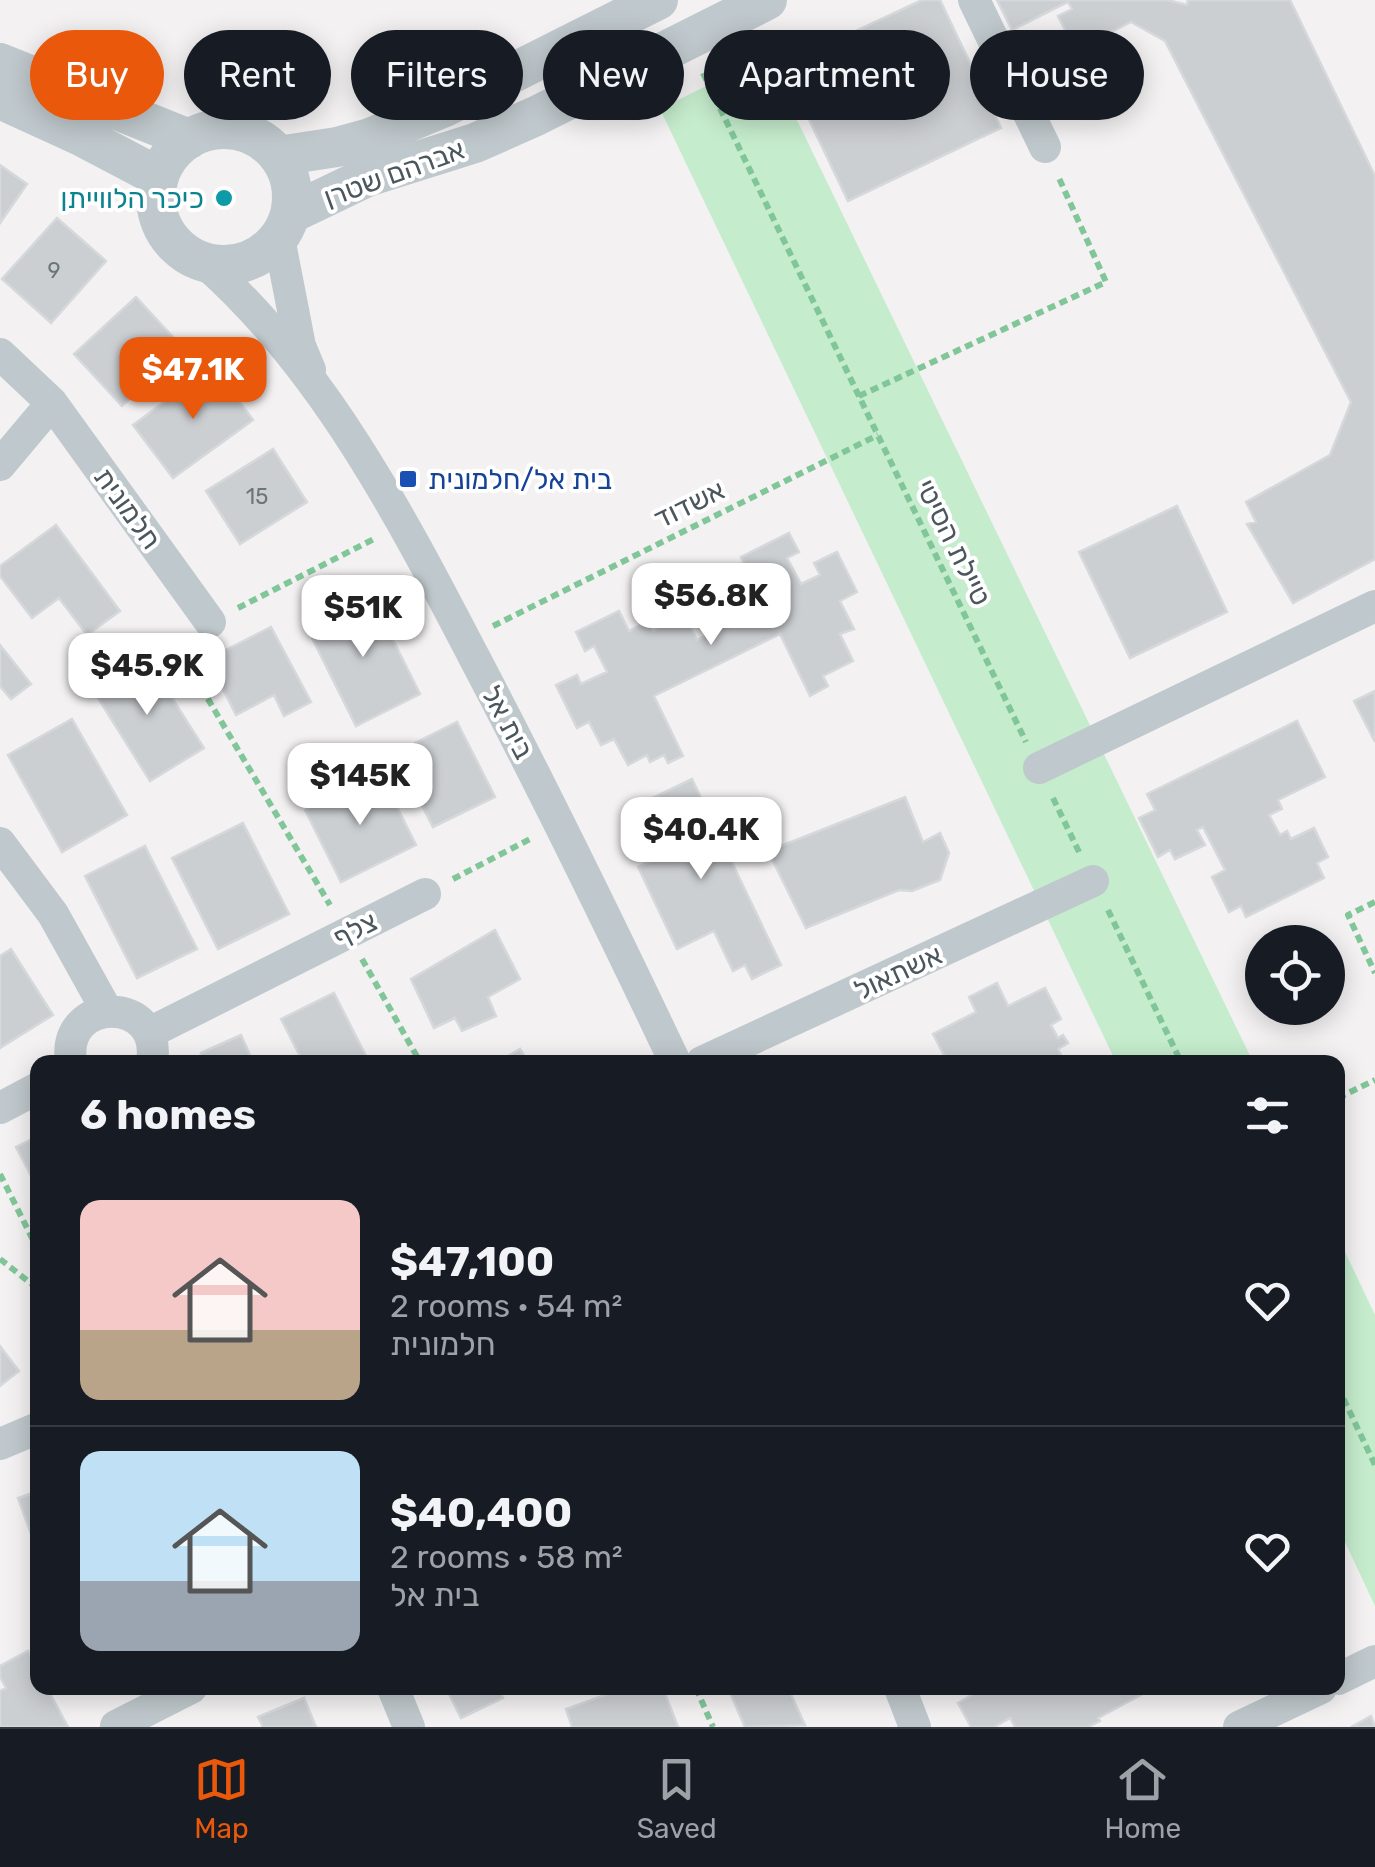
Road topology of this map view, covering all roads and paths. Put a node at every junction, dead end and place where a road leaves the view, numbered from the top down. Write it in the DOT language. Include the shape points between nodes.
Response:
graph roads {
  1 [pos="658,0"];
  2 [pos="767,0"];
  3 [pos="974,0"];
  4 [pos="687,40"];
  5 [pos="0,63"];
  6 [pos="0,99"];
  7 [pos="189,139"];
  8 [pos="1045,147"];
  9 [pos="278,156"];
  10 [pos="158,177"];
  11 [pos="284,226"];
  12 [pos="206,263"];
  13 [pos="0,354"];
  14 [pos="319,393"];
  15 [pos="859,396"];
  16 [pos="52,403"];
  17 [pos="878,436"];
  18 [pos="0,465"];
  19 [pos="404,524"];
  20 [pos="1375,606"];
  21 [pos="210,622"];
  22 [pos="465,640"];
  23 [pos="1039,768"];
  24 [pos="561,822"];
  25 [pos="0,843"];
  26 [pos="1093,880"];
  27 [pos="425,894"];
  28 [pos="1375,902"];
  29 [pos="348,934"];
  30 [pos="1375,973"];
  31 [pos="107,1011"];
  32 [pos="150,1048"];
  33 [pos="71,1055"];
  34 [pos="416,1055"];
  35 [pos="672,1055"];
  36 [pos="717,1055"];
  37 [pos="1178,1055"];
  38 [pos="1375,1080"];
  39 [pos="30,1092"];
  40 [pos="1345,1095"];
  41 [pos="0,1108"];
  42 [pos="0,1174"];
  43 [pos="30,1234"];
  44 [pos="0,1259"];
  45 [pos="30,1283"];
  46 [pos="1345,1403"];
  47 [pos="30,1431"];
  48 [pos="0,1444"];
  49 [pos="1375,1465"];
  50 [pos="1375,1661"];
  51 [pos="1345,1676"];
  52 [pos="177,1695"];
  53 [pos="396,1695"];
  54 [pos="699,1695"];
  55 [pos="903,1695"];
  56 [pos="1306,1695"];
  57 [pos="116,1726"];
  58 [pos="409,1727"];
  59 [pos="713,1727"];
  60 [pos="916,1727"];
  61 [pos="1240,1727"];
  1 -- 9 [label="street, אברהם שטרן" via="370,138"];
  2 -- 4 [label="street, אברהם שטרן"];
  3 -- 8 [label="street"];
  4 -- 11 [label="street, אברהם שטרן" via="476,142 367,178"];
  4 -- 15 [label="path, טיילת הסיטי"];
  5 -- 7 [label="street"];
  6 -- 10 [label="street"];
  7 -- 9 [label="street" via="227,130 264,142"];
  7 -- 10 [label="street"];
  8 -- 15 [label="path" via="1106,282"];
  9 -- 11 [label="street" via="292,194"];
  10 -- 12 [label="street" via="159,220 178,246"];
  11 -- 12 [label="street" via="264,252 246,262"];
  11 -- 14 [label="street, בית אל" via="300,346"];
  12 -- 14 [label="street, בית אל" via="243,296"];
  13 -- 16 [label="street, חלמונית"];
  14 -- 19 [label="street, בית אל"];
  15 -- 17 [label="path, טיילת הסיטי"];
  16 -- 18 [label="street"];
  16 -- 21 [label="street, חלמונית"];
  17 -- 22 [label="path, אשדוד"];
  17 -- 23 [label="path, טיילת הסיטי"];
  19 -- 21 [label="path"];
  19 -- 22 [label="street, בית אל"];
  20 -- 23 [label="street"];
  21 -- 29 [label="path" via="173,640"];
  22 -- 24 [label="street, בית אל"];
  23 -- 26 [label="path, טיילת הסיטי"];
  24 -- 27 [label="path"];
  24 -- 35 [label="street, בית אל"];
  25 -- 31 [label="street" via="53,914"];
  26 -- 36 [label="street, אשתאול"];
  26 -- 37 [label="path, טיילת הסיטי"];
  27 -- 29 [label="street, צלף"];
  28 -- 30 [label="path" via="1348,915"];
  29 -- 32 [label="street, צלף"];
  29 -- 34 [label="path"];
  31 -- 32 [label="street" via="132,1016"];
  31 -- 33 [label="street" via="75,1032"];
  38 -- 40 [label="path"];
  39 -- 41 [label="street"];
  42 -- 43 [label="path"];
  44 -- 45 [label="path"];
  46 -- 49 [label="path"];
  47 -- 48 [label="street"];
  50 -- 51 [label="street"];
  52 -- 57 [label="street"];
  53 -- 58 [label="street"];
  54 -- 59 [label="path"];
  55 -- 60 [label="street"];
  56 -- 61 [label="street"];
}
